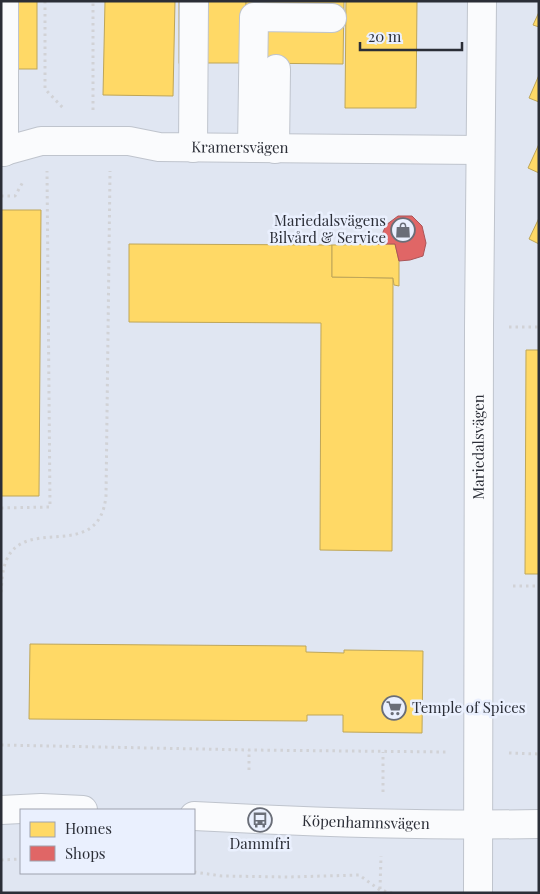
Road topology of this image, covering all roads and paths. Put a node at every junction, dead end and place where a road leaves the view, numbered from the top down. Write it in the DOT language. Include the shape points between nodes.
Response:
graph roads {
  1 [pos="4,1"];
  2 [pos="44,1"];
  3 [pos="93,1"];
  4 [pos="194,1"];
  5 [pos="482,1"];
  6 [pos="332,18"];
  7 [pos="276,69"];
  8 [pos="211,70"];
  9 [pos="94,141"];
  10 [pos="201,148"];
  11 [pos="264,148"];
  12 [pos="480,150"];
  13 [pos="2,152"];
  14 [pos="47,171"];
  15 [pos="24,179"];
  16 [pos="1,196"];
  17 [pos="1,508"];
  18 [pos="513,586"];
  19 [pos="539,586"];
  20 [pos="1,592"];
  21 [pos="1,745"];
  22 [pos="249,750"];
  23 [pos="427,752"];
  24 [pos="515,753"];
  25 [pos="539,754"];
  26 [pos="249,770"];
  27 [pos="20,809"];
  28 [pos="21,809"];
  29 [pos="62,809"];
  30 [pos="1,810"];
  31 [pos="195,816"];
  32 [pos="539,824"];
  33 [pos="478,825"];
  34 [pos="20,859"];
  35 [pos="1,860"];
  36 [pos="195,872"];
  37 [pos="392,893"];
  38 [pos="478,893"];
  1 -- 13 [label="main road"];
  2 -- 9 [label="path" via="45,88"];
  3 -- 9 [label="path"];
  4 -- 10 [label="main road"];
  5 -- 12 [label="main road, Mariedalsvägen"];
  6 -- 11 [label="main road" via="254,17"];
  7 -- 11 [label="main road"];
  8 -- 10 [label="main road"];
  9 -- 10 [label="main road, Kramersvägen"];
  9 -- 13 [label="main road, Kramersvägen" via="41,140"];
  9 -- 20 [label="path" via="110,165 105,506 92,527 81,534 27,540 18,545 6,561"];
  10 -- 11 [label="main road, Kramersvägen"];
  11 -- 12 [label="main road, Kramersvägen"];
  12 -- 33 [label="main road, Mariedalsvägen"];
  14 -- 17 [label="path" via="50,507"];
  15 -- 16 [label="path" via="15,196"];
  18 -- 19 [label="path"];
  21 -- 22 [label="path"];
  22 -- 23 [label="path"];
  22 -- 26 [label="path"];
  24 -- 25 [label="path"];
  27 -- 30 [label="main road"];
  28 -- 29 [label="main road"];
  31 -- 33 [label="main road, Köpenhamnsvägen"];
  32 -- 33 [label="main road, Köpenhamnsvägen"];
  33 -- 38 [label="main road, Mariedalsvägen"];
  34 -- 35 [label="path"];
  36 -- 37 [label="path" via="270,877 359,875 380,890"];
}
